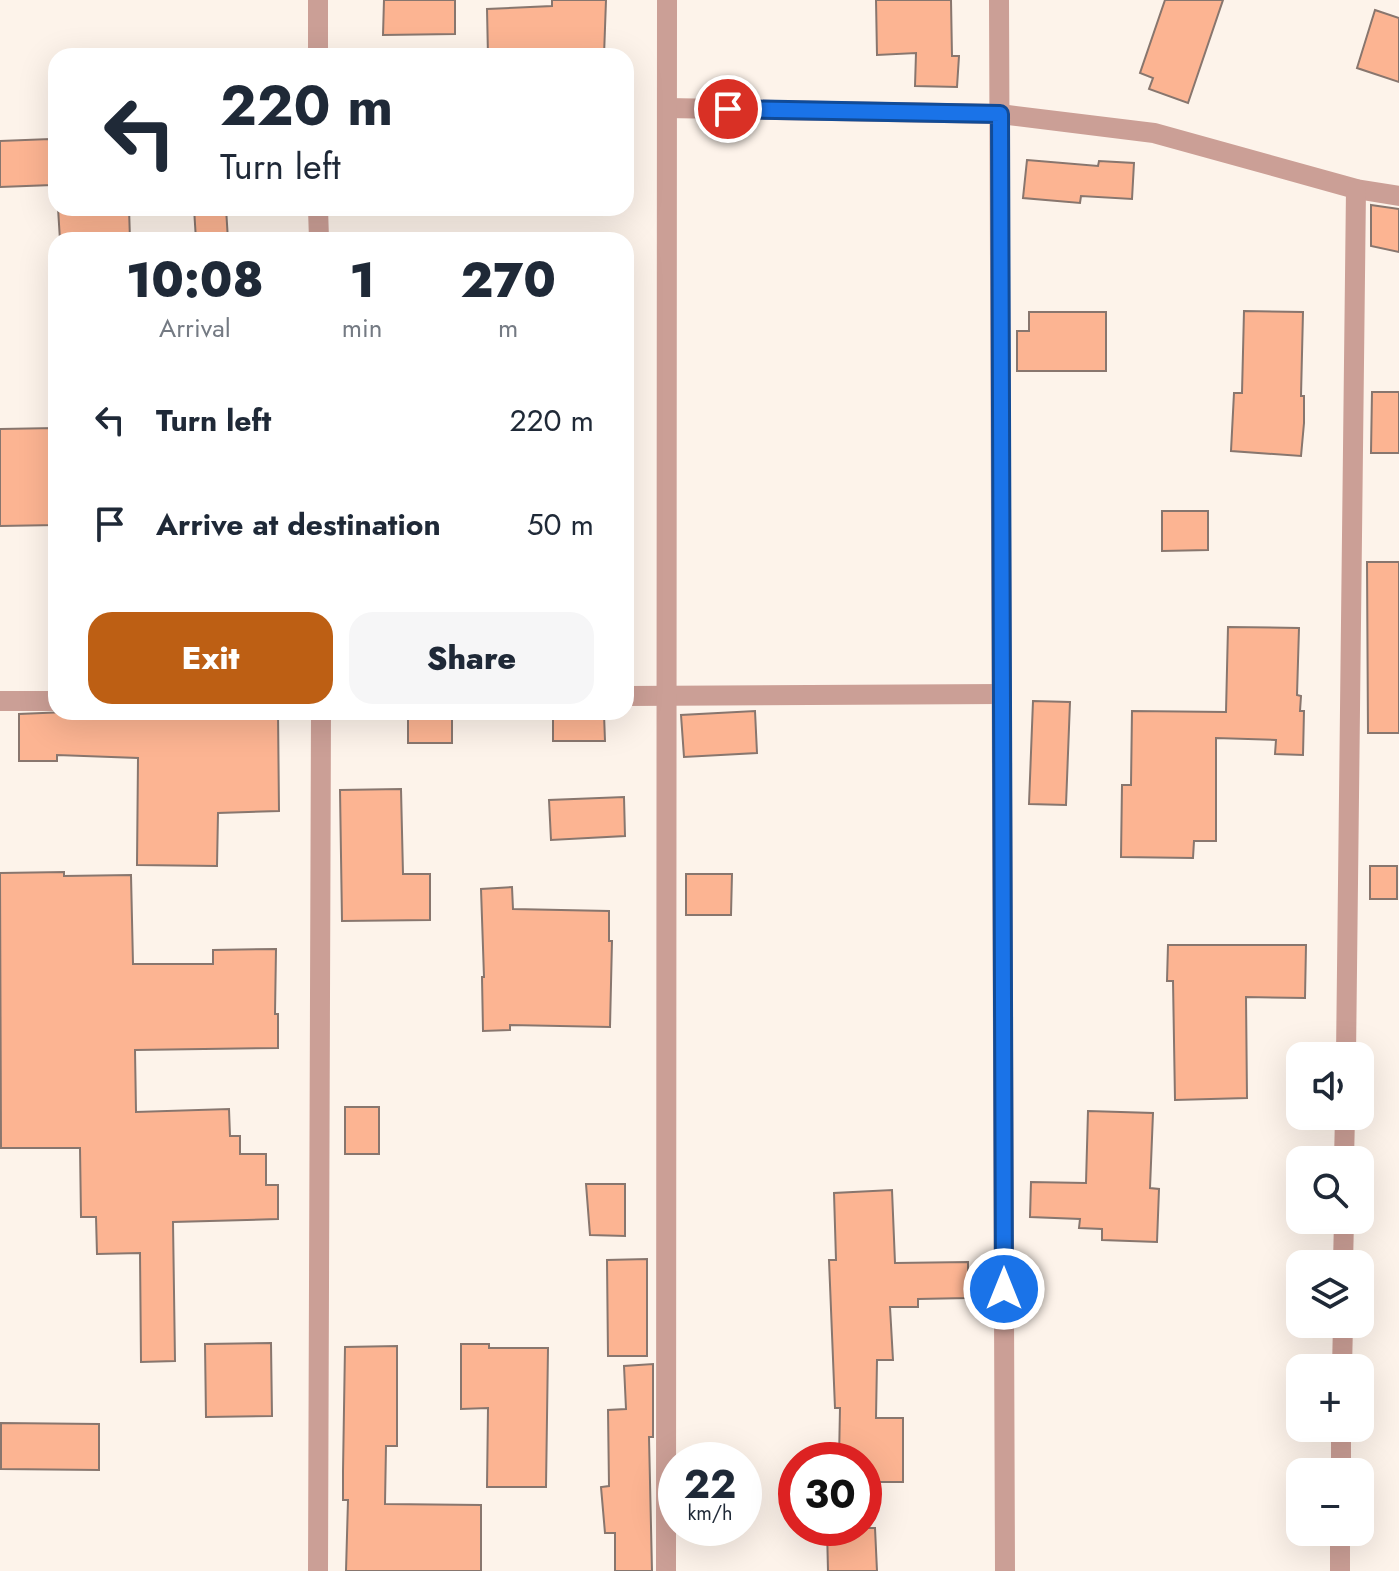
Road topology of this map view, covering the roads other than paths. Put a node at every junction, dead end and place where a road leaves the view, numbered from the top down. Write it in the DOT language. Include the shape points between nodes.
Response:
graph roads {
  1 [pos="318,0"];
  2 [pos="667,0"];
  3 [pos="999,0"];
  4 [pos="318,48"];
  5 [pos="667,108"];
  6 [pos="1000,114"];
  7 [pos="1356,189"];
  8 [pos="1399,196"];
  9 [pos="1002,694"];
  10 [pos="634,696"];
  11 [pos="667,696"];
  12 [pos="0,701"];
  13 [pos="48,701"];
  14 [pos="321,720"];
  15 [pos="1346,1042"];
  16 [pos="1340,1546"];
  17 [pos="318,1571"];
  18 [pos="666,1571"];
  19 [pos="1005,1571"];
  20 [pos="1340,1571"];
  1 -- 4 [label="street"];
  2 -- 5 [label="street"];
  3 -- 6 [label="street"];
  5 -- 6 [label="street"];
  5 -- 11 [label="street"];
  6 -- 7 [label="street" via="1154,133"];
  6 -- 9 [label="street"];
  7 -- 8 [label="street"];
  7 -- 15 [label="street"];
  9 -- 11 [label="street"];
  9 -- 19 [label="street"];
  10 -- 11 [label="street"];
  11 -- 18 [label="street"];
  12 -- 13 [label="street"];
  14 -- 17 [label="street"];
  16 -- 20 [label="street"];
}
